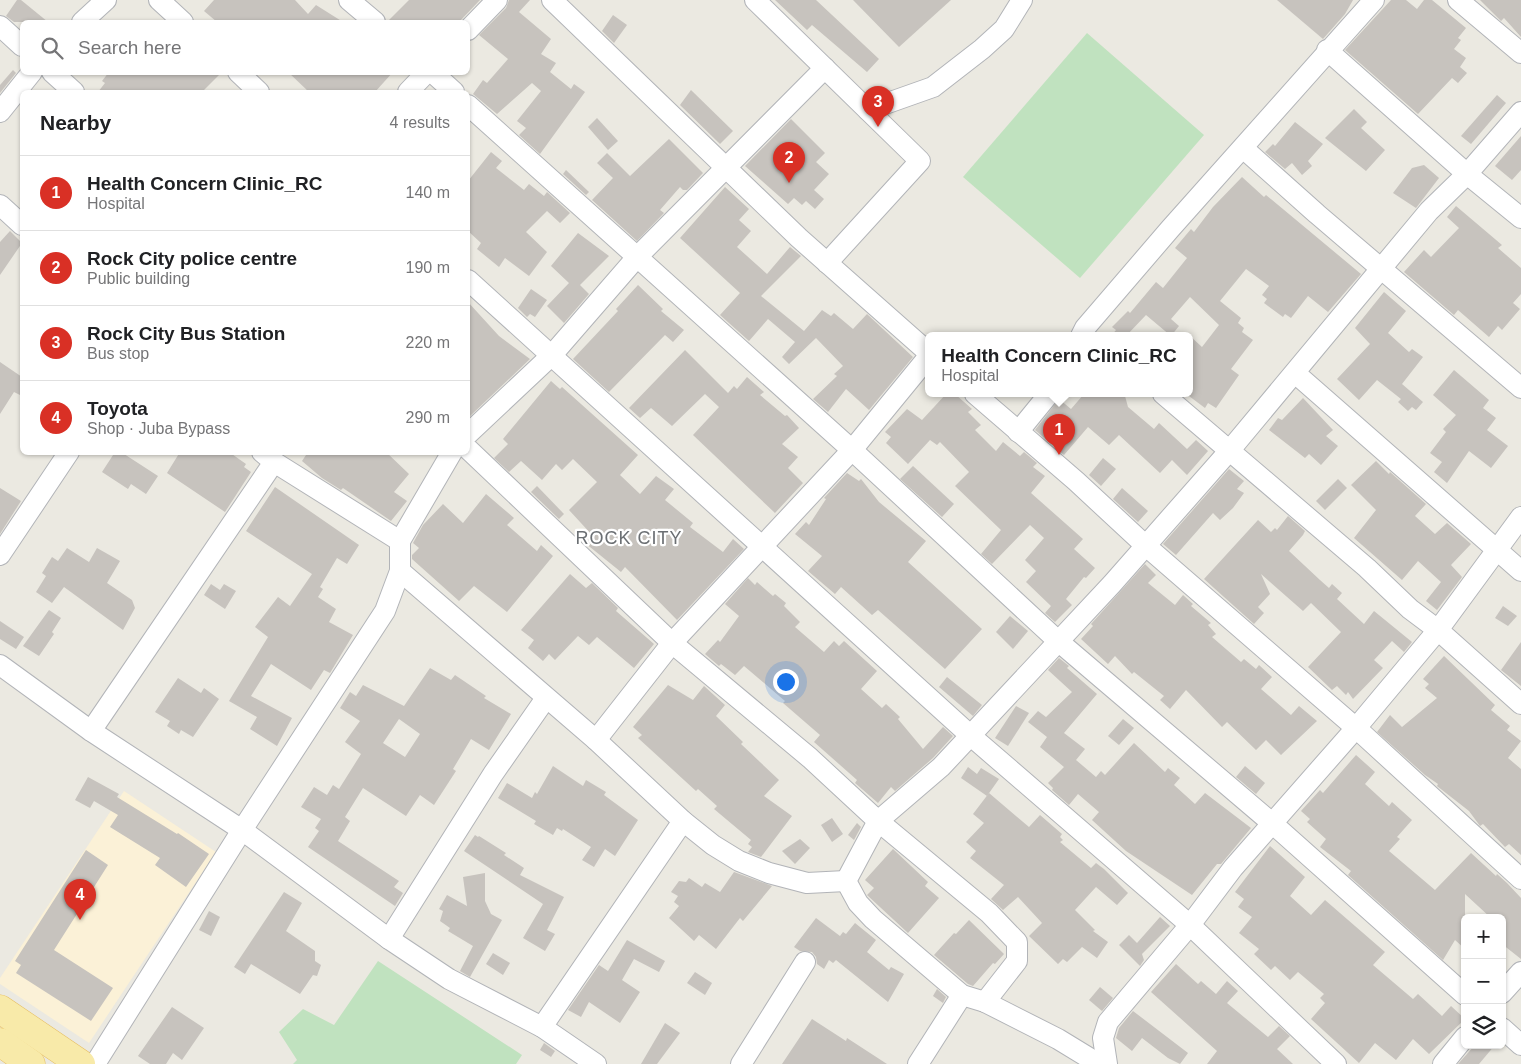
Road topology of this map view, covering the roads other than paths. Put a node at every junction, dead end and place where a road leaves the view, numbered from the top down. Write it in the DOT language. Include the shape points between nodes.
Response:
graph roads {
  1 [pos="106,0"];
  2 [pos="159,0"];
  3 [pos="349,0"];
  4 [pos="497,0"];
  5 [pos="552,0"];
  6 [pos="755,0"];
  7 [pos="1022,0"];
  8 [pos="1374,0"];
  9 [pos="1458,0"];
  10 [pos="84,20"];
  11 [pos="181,20"];
  12 [pos="373,20"];
  13 [pos="0,26"];
  14 [pos="470,28"];
  15 [pos="20,44"];
  16 [pos="1327,50"];
  17 [pos="1521,53"];
  18 [pos="825,68"];
  19 [pos="30,75"];
  20 [pos="55,75"];
  21 [pos="241,75"];
  22 [pos="424,75"];
  23 [pos="435,75"];
  24 [pos="72,90"];
  25 [pos="257,90"];
  26 [pos="410,90"];
  27 [pos="452,90"];
  28 [pos="470,107"];
  29 [pos="868,110"];
  30 [pos="0,112"];
  31 [pos="1521,112"];
  32 [pos="1243,148"];
  33 [pos="725,167"];
  34 [pos="1466,174"];
  35 [pos="1521,218"];
  36 [pos="637,258"];
  37 [pos="827,263"];
  38 [pos="1382,270"];
  39 [pos="470,282"];
  40 [pos="1089,332"];
  41 [pos="925,351"];
  42 [pos="552,355"];
  43 [pos="925,360"];
  44 [pos="1294,373"];
  45 [pos="1521,388"];
  46 [pos="978,397"];
  47 [pos="1047,397"];
  48 [pos="1167,397"];
  49 [pos="470,432"];
  50 [pos="1018,432"];
  51 [pos="852,450"];
  52 [pos="1230,450"];
  53 [pos="470,451"];
  54 [pos="68,455"];
  55 [pos="450,455"];
  56 [pos="268,457"];
  57 [pos="1521,517"];
  58 [pos="400,541"];
  59 [pos="763,546"];
  60 [pos="1146,546"];
  61 [pos="1497,550"];
  62 [pos="0,556"];
  63 [pos="400,571"];
  64 [pos="1521,572"];
  65 [pos="1438,630"];
  66 [pos="1058,641"];
  67 [pos="672,643"];
  68 [pos="0,665"];
  69 [pos="546,698"];
  70 [pos="1521,704"];
  71 [pos="1356,728"];
  72 [pos="92,731"];
  73 [pos="971,736"];
  74 [pos="596,740"];
  75 [pos="878,821"];
  76 [pos="683,822"];
  77 [pos="1273,824"];
  78 [pos="242,830"];
  79 [pos="1521,879"];
  80 [pos="846,881"];
  81 [pos="1190,925"];
  82 [pos="389,940"];
  83 [pos="805,962"];
  84 [pos="1521,972"];
  85 [pos="1506,989"];
  86 [pos="1461,991"];
  87 [pos="962,995"];
  88 [pos="985,1002"];
  89 [pos="0,1009"];
  90 [pos="542,1027"];
  91 [pos="1506,1032"];
  92 [pos="0,1042"];
  93 [pos="1461,1042"];
  94 [pos="1521,1045"];
  95 [pos="31,1064"];
  96 [pos="81,1064"];
  97 [pos="95,1064"];
  98 [pos="596,1064"];
  99 [pos="741,1064"];
  100 [pos="918,1064"];
  101 [pos="1099,1064"];
  102 [pos="1107,1064"];
  103 [pos="1336,1064"];
  104 [pos="1443,1064"];
  1 -- 10 [label="street"];
  2 -- 11 [label="street"];
  3 -- 12 [label="street"];
  4 -- 14 [label="street"];
  5 -- 33 [label="street"];
  6 -- 18 [label="street"];
  7 -- 29 [label="street" via="1004,29 933,86"];
  8 -- 16 [label="street"];
  9 -- 17 [label="street"];
  13 -- 15 [label="street"];
  16 -- 32 [label="street"];
  16 -- 34 [label="street"];
  18 -- 29 [label="street"];
  18 -- 33 [label="street"];
  19 -- 30 [label="street"];
  20 -- 24 [label="street"];
  21 -- 25 [label="street"];
  22 -- 26 [label="street"];
  23 -- 27 [label="street"];
  28 -- 36 [label="street"];
  29 -- 37 [label="street" via="920,161"];
  31 -- 34 [label="street"];
  32 -- 38 [label="street"];
  32 -- 40 [label="street" via="1170,229"];
  33 -- 36 [label="street"];
  33 -- 37 [label="street"];
  34 -- 35 [label="street"];
  34 -- 38 [label="street" via="1429,211"];
  36 -- 42 [label="street"];
  36 -- 51 [label="street"];
  37 -- 41 [label="street"];
  38 -- 44 [label="street"];
  38 -- 45 [label="street"];
  39 -- 42 [label="street"];
  42 -- 49 [label="street"];
  42 -- 59 [label="street"];
  43 -- 51 [label="street"];
  44 -- 52 [label="street"];
  44 -- 61 [label="street"];
  46 -- 50 [label="street"];
  47 -- 50 [label="street"];
  48 -- 52 [label="street"];
  50 -- 60 [label="street"];
  51 -- 59 [label="street"];
  51 -- 66 [label="street"];
  52 -- 60 [label="street"];
  52 -- 65 [label="street"];
  53 -- 67 [label="street"];
  54 -- 62 [label="street"];
  55 -- 58 [label="street"];
  56 -- 58 [label="street"];
  56 -- 72 [label="street"];
  57 -- 61 [label="street"];
  58 -- 63 [label="street"];
  59 -- 67 [label="street"];
  59 -- 73 [label="street"];
  60 -- 66 [label="street"];
  60 -- 71 [label="street"];
  61 -- 64 [label="street"];
  61 -- 65 [label="street"];
  63 -- 69 [label="street"];
  63 -- 78 [label="street" via="385,611"];
  65 -- 70 [label="street"];
  65 -- 71 [label="street"];
  66 -- 73 [label="street"];
  66 -- 77 [label="street"];
  67 -- 74 [label="street"];
  67 -- 75 [label="street" via="810,758"];
  68 -- 72 [label="street"];
  69 -- 74 [label="street"];
  69 -- 82 [label="street" via="493,774"];
  71 -- 77 [label="street"];
  71 -- 79 [label="street"];
  72 -- 78 [label="street"];
  73 -- 75 [label="street" via="941,767"];
  73 -- 81 [label="street"];
  74 -- 76 [label="street"];
  75 -- 80 [label="street"];
  75 -- 88 [label="street" via="989,914 1017,942 1016,961"];
  76 -- 80 [label="street" via="739,861 769,874 807,883"];
  76 -- 90 [label="street"];
  77 -- 81 [label="street"];
  77 -- 86 [label="street"];
  78 -- 82 [label="street"];
  78 -- 97 [label="street"];
  80 -- 87 [label="street" via="858,903 873,919"];
  81 -- 102 [label="street" via="1108,1022 1103,1038"];
  81 -- 103 [label="street"];
  82 -- 90 [label="street" via="449,979"];
  83 -- 99 [label="street"];
  84 -- 85 [label="street"];
  87 -- 88 [label="street"];
  87 -- 100 [label="street"];
  88 -- 101 [label="street"];
  89 -- 96 [label="main road"];
  90 -- 98 [label="street"];
  91 -- 94 [label="street"];
  92 -- 95 [label="main road"];
  93 -- 104 [label="street"];
}
